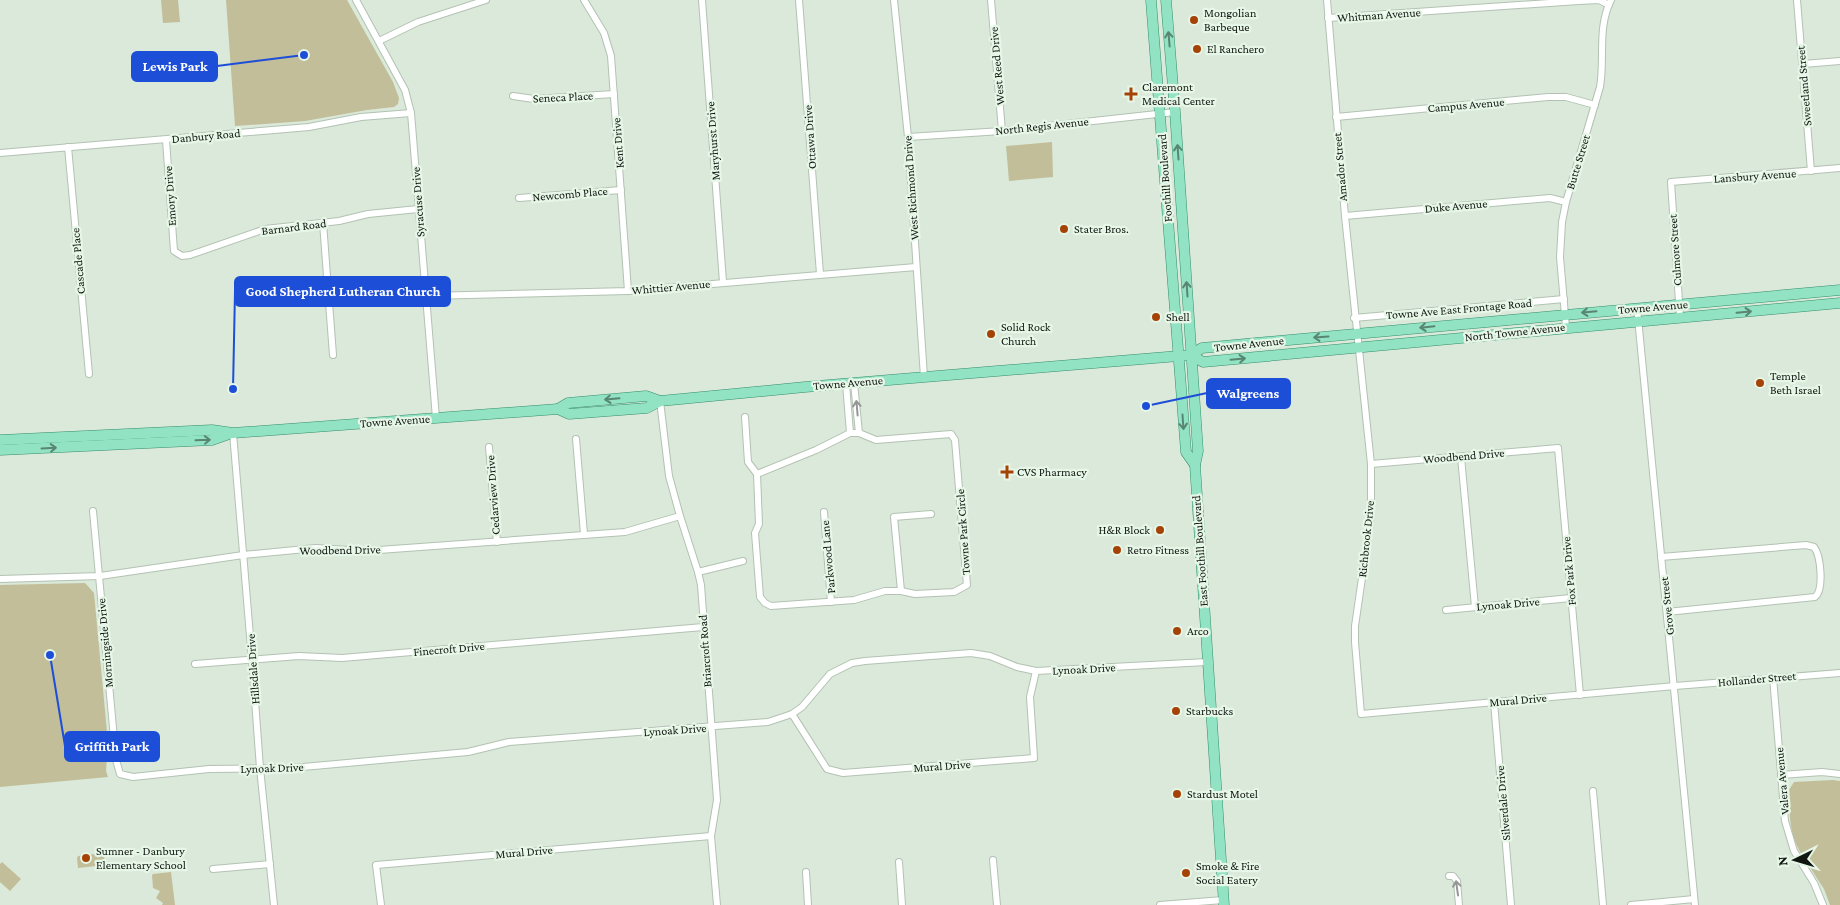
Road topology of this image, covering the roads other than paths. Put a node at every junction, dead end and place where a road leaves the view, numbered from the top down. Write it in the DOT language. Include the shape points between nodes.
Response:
graph roads {
  1 [pos="356,0"];
  2 [pos="486,0"];
  3 [pos="584,0"];
  4 [pos="702,0"];
  5 [pos="800,0"];
  6 [pos="894,0"];
  7 [pos="992,0"];
  8 [pos="1151,0"];
  9 [pos="1166,0"];
  10 [pos="1327,0"];
  11 [pos="1797,0"];
  12 [pos="1610,2"];
  13 [pos="465,3"];
  14 [pos="1328,18"];
  15 [pos="379,41"];
  16 [pos="1840,61"];
  17 [pos="1802,64"];
  18 [pos="614,94"];
  19 [pos="513,96"];
  20 [pos="1595,105"];
  21 [pos="1160,112"];
  22 [pos="1176,112"];
  23 [pos="411,113"];
  24 [pos="1336,117"];
  25 [pos="1002,131"];
  26 [pos="908,136"];
  27 [pos="166,140"];
  28 [pos="68,147"];
  29 [pos="0,153"];
  30 [pos="1840,168"];
  31 [pos="1811,171"];
  32 [pos="1670,182"];
  33 [pos="621,190"];
  34 [pos="519,198"];
  35 [pos="1566,202"];
  36 [pos="418,209"];
  37 [pos="1345,216"];
  38 [pos="323,223"];
  39 [pos="174,252"];
  40 [pos="916,267"];
  41 [pos="820,274"];
  42 [pos="723,282"];
  43 [pos="1840,290"];
  44 [pos="628,291"];
  45 [pos="425,296"];
  46 [pos="1564,299"];
  47 [pos="1840,303"];
  48 [pos="1679,305"];
  49 [pos="1637,308"];
  50 [pos="1565,314"];
  51 [pos="1680,317"];
  52 [pos="1354,318"];
  53 [pos="1638,321"];
  54 [pos="1566,327"];
  55 [pos="1358,334"];
  56 [pos="1360,347"];
  57 [pos="333,355"];
  58 [pos="1191,355"];
  59 [pos="1178,356"];
  60 [pos="89,374"];
  61 [pos="924,377"];
  62 [pos="850,383"];
  63 [pos="660,401"];
  64 [pos="745,417"];
  65 [pos="436,418"];
  66 [pos="232,433"];
  67 [pos="850,433"];
  68 [pos="859,433"];
  69 [pos="172,436"];
  70 [pos="0,440"];
  71 [pos="576,440"];
  72 [pos="489,447"];
  73 [pos="1558,448"];
  74 [pos="0,450"];
  75 [pos="1461,456"];
  76 [pos="1370,464"];
  77 [pos="1195,465"];
  78 [pos="757,474"];
  79 [pos="93,511"];
  80 [pos="824,512"];
  81 [pos="931,514"];
  82 [pos="680,516"];
  83 [pos="584,534"];
  84 [pos="497,542"];
  85 [pos="243,555"];
  86 [pos="1662,557"];
  87 [pos="743,561"];
  88 [pos="698,572"];
  89 [pos="100,576"];
  90 [pos="0,579"];
  91 [pos="901,591"];
  92 [pos="1571,598"];
  93 [pos="831,602"];
  94 [pos="1475,607"];
  95 [pos="1446,610"];
  96 [pos="1667,612"];
  97 [pos="703,627"];
  98 [pos="252,660"];
  99 [pos="1207,662"];
  100 [pos="195,664"];
  101 [pos="1036,671"];
  102 [pos="1840,673"];
  103 [pos="1773,677"];
  104 [pos="1675,686"];
  105 [pos="1580,695"];
  106 [pos="1494,702"];
  107 [pos="792,714"];
  108 [pos="1362,714"];
  109 [pos="711,727"];
  110 [pos="260,768"];
  111 [pos="120,774"];
  112 [pos="1840,774"];
  113 [pos="1782,775"];
  114 [pos="1593,791"];
  115 [pos="711,836"];
  116 [pos="993,860"];
  117 [pos="900,862"];
  118 [pos="270,864"];
  119 [pos="213,869"];
  120 [pos="806,872"];
  121 [pos="1449,876"];
  122 [pos="1694,902"];
  123 [pos="1223,903"];
  124 [pos="274,905"];
  125 [pos="381,905"];
  126 [pos="717,905"];
  127 [pos="808,905"];
  128 [pos="902,905"];
  129 [pos="997,905"];
  130 [pos="1160,905"];
  131 [pos="1459,905"];
  132 [pos="1511,905"];
  133 [pos="1603,905"];
  134 [pos="1631,905"];
  135 [pos="1823,905"];
  1 -- 15 [label="street, Syracuse Drive"];
  2 -- 13 [label="street"];
  3 -- 18 [label="street, Kent Drive" via="604,33 611,56"];
  4 -- 42 [label="street, Maryhurst Drive"];
  5 -- 41 [label="street, Ottawa Drive"];
  6 -- 26 [label="street, West Richmond Drive"];
  7 -- 25 [label="street, West Reed Drive"];
  8 -- 21 [label="main road, Foothill Boulevard"];
  22 -- 9 [label="main road, Foothill Boulevard, one-way"];
  10 -- 14 [label="street, Amador Street"];
  11 -- 17 [label="street, Sweetland Street"];
  12 -- 14 [label="street, Whitman Avenue" via="1579,1"];
  12 -- 20 [label="street, Butte Street" via="1602,28 1603,70"];
  13 -- 15 [label="street"];
  14 -- 24 [label="street, Amador Street"];
  15 -- 23 [label="street, Syracuse Drive" via="405,90"];
  16 -- 17 [label="street"];
  17 -- 31 [label="street, Sweetland Street"];
  18 -- 19 [label="street, Seneca Place" via="534,100"];
  18 -- 33 [label="street, Kent Drive"];
  20 -- 24 [label="street, Campus Avenue" via="1566,97 1548,97"];
  20 -- 35 [label="street, Butte Street"];
  21 -- 22 [label="street, North Regis Avenue"];
  21 -- 25 [label="street, North Regis Avenue"];
  21 -- 59 [label="main road, Foothill Boulevard"];
  58 -- 22 [label="main road, Foothill Boulevard, one-way"];
  23 -- 27 [label="street, Danbury Road" via="361,117 309,128"];
  23 -- 36 [label="street, Syracuse Drive"];
  24 -- 37 [label="street, Amador Street"];
  25 -- 26 [label="street, North Regis Avenue"];
  26 -- 40 [label="street, West Richmond Drive"];
  27 -- 28 [label="street, Danbury Road"];
  27 -- 39 [label="street, Emory Drive"];
  28 -- 29 [label="street, Danbury Road"];
  28 -- 60 [label="street, Cascade Place"];
  30 -- 31 [label="street, Lansbury Avenue"];
  31 -- 32 [label="street, Lansbury Avenue"];
  32 -- 48 [label="street, Culmore Street"];
  33 -- 34 [label="street, Newcomb Place"];
  33 -- 44 [label="street, Kent Drive"];
  35 -- 37 [label="street, Duke Avenue" via="1550,198"];
  35 -- 46 [label="street, Butte Street" via="1560,250"];
  36 -- 38 [label="street, Barnard Road"];
  36 -- 45 [label="street, Syracuse Drive"];
  37 -- 52 [label="street, Amador Street"];
  38 -- 39 [label="street, Barnard Road" via="265,229 190,255"];
  38 -- 57 [label="street"];
  40 -- 41 [label="street, Whittier Avenue"];
  40 -- 61 [label="street, West Richmond Drive"];
  41 -- 42 [label="street, Whittier Avenue"];
  42 -- 44 [label="street, Whittier Avenue"];
  43 -- 48 [label="main road, Towne Avenue"];
  44 -- 45 [label="street, Whittier Avenue"];
  45 -- 65 [label="street, Syracuse Drive"];
  46 -- 50 [label="street, Butte Street"];
  46 -- 52 [label="street, Towne Ave East Frontage Road"];
  51 -- 47 [label="main road, North Towne Avenue, one-way"];
  48 -- 49 [label="main road, Towne Avenue"];
  48 -- 51 [label="street, Culmore Street"];
  49 -- 50 [label="main road, Towne Avenue, one-way"];
  49 -- 53 [label="street, Grove Street"];
  50 -- 54 [label="street, Butte Street"];
  50 -- 55 [label="main road, Towne Avenue, one-way"];
  51 -- 53 [label="main road, North Towne Avenue"];
  52 -- 55 [label="street, Amador Street"];
  53 -- 54 [label="main road, North Towne Avenue"];
  53 -- 86 [label="street, Grove Street"];
  54 -- 56 [label="main road, North Towne Avenue"];
  55 -- 56 [label="street, Richbrook Drive"];
  55 -- 58 [label="main road, Towne Avenue, one-way" via="1202,348"];
  58 -- 56 [label="main road, North Towne Avenue, one-way" via="1203,362"];
  56 -- 76 [label="street, Richbrook Drive"];
  58 -- 59 [label="main road, Towne Avenue"];
  58 -- 77 [label="main road, East Foothill Boulevard" via="1198,451"];
  59 -- 61 [label="main road, Towne Avenue"];
  59 -- 77 [label="main road, East Foothill Boulevard, one-way" via="1186,452"];
  61 -- 62 [label="main road, Towne Avenue"];
  62 -- 63 [label="main road, Towne Avenue"];
  62 -- 67 [label="street"];
  68 -- 62 [label="street, one-way"];
  63 -- 65 [label="main road, Towne Avenue" via="646,396 568,403 558,409"];
  63 -- 82 [label="street, Briarcroft Road" via="666,462"];
  64 -- 78 [label="street" via="748,462"];
  65 -- 66 [label="main road, Towne Avenue"];
  66 -- 69 [label="main road, Towne Avenue" via="212,430"];
  66 -- 85 [label="street, Hillsdale Drive"];
  67 -- 68 [label="street, Towne Park Circle"];
  67 -- 78 [label="street, Towne Park Circle"];
  68 -- 91 [label="street, Towne Park Circle" via="876,440 951,434 955,440 967,585 954,592 915,594"];
  69 -- 70 [label="main road, Towne Avenue"];
  74 -- 69 [label="main road, Towne Avenue, one-way"];
  71 -- 83 [label="street"];
  72 -- 84 [label="street, Cedarview Drive"];
  73 -- 75 [label="street, Woodbend Drive"];
  73 -- 92 [label="street, Fox Park Drive"];
  75 -- 76 [label="street, Woodbend Drive"];
  75 -- 94 [label="street"];
  76 -- 108 [label="street, Richbrook Drive" via="1371,512 1355,642"];
  77 -- 99 [label="main road, East Foothill Boulevard"];
  78 -- 93 [label="street, Towne Park Circle" via="758,524 755,534 760,597 771,606"];
  79 -- 89 [label="street, Morningside Drive"];
  80 -- 93 [label="street, Parkwood Lane"];
  81 -- 91 [label="street" via="894,517"];
  82 -- 83 [label="street, Woodbend Drive" via="625,532"];
  82 -- 88 [label="street, Briarcroft Road"];
  83 -- 84 [label="street, Woodbend Drive"];
  84 -- 85 [label="street, Woodbend Drive" via="365,551 316,548"];
  85 -- 89 [label="street, Woodbend Drive"];
  85 -- 98 [label="street, Hillsdale Drive"];
  86 -- 96 [label="street, Grove Street"];
  86 -- 96 [label="street" via="1806,545 1814,547 1818,554 1821,585 1815,597"];
  87 -- 88 [label="street"];
  88 -- 97 [label="street, Briarcroft Road"];
  89 -- 90 [label="street, Woodbend Drive"];
  89 -- 111 [label="street, Morningside Drive" via="116,760"];
  91 -- 93 [label="street, Towne Park Circle"];
  92 -- 94 [label="street, Lynoak Drive"];
  92 -- 105 [label="street, Fox Park Drive"];
  94 -- 95 [label="street, Lynoak Drive"];
  96 -- 104 [label="street, Grove Street"];
  97 -- 98 [label="street, Finecroft Drive" via="342,658 299,656"];
  97 -- 109 [label="street, Briarcroft Road"];
  98 -- 100 [label="street, Finecroft Drive"];
  98 -- 110 [label="street, Hillsdale Drive"];
  99 -- 101 [label="street, Lynoak Drive"];
  99 -- 123 [label="main road, East Foothill Boulevard"];
  101 -- 107 [label="street, Lynoak Drive" via="971,653 859,662 830,674 810,700"];
  101 -- 107 [label="street, Mural Drive" via="1030,697 1034,758 843,773 827,769"];
  102 -- 103 [label="street, Hollander Street"];
  103 -- 104 [label="street, Hollander Street"];
  103 -- 113 [label="street, Valera Avenue"];
  104 -- 105 [label="street, Mural Drive"];
  104 -- 122 [label="street, Grove Street"];
  105 -- 106 [label="street, Mural Drive"];
  106 -- 108 [label="street, Mural Drive"];
  106 -- 132 [label="street, Silverdale Drive"];
  107 -- 109 [label="street, Lynoak Drive" via="768,722"];
  109 -- 110 [label="street, Lynoak Drive" via="509,742 468,752"];
  109 -- 115 [label="street, Briarcroft Road" via="717,800"];
  110 -- 111 [label="street, Lynoak Drive" via="209,769 132,777"];
  110 -- 118 [label="street, Hillsdale Drive"];
  112 -- 113 [label="street"];
  113 -- 135 [label="street, Valera Avenue" via="1785,821 1790,840"];
  114 -- 133 [label="street"];
  115 -- 125 [label="street, Mural Drive" via="376,865"];
  115 -- 126 [label="street, Briarcroft Road"];
  116 -- 129 [label="street"];
  117 -- 128 [label="street"];
  118 -- 119 [label="street"];
  118 -- 124 [label="street, Hillsdale Drive"];
  120 -- 127 [label="street"];
  131 -- 121 [label="street, one-way" via="1457,881"];
  122 -- 134 [label="street"];
  123 -- 130 [label="street"];
}
